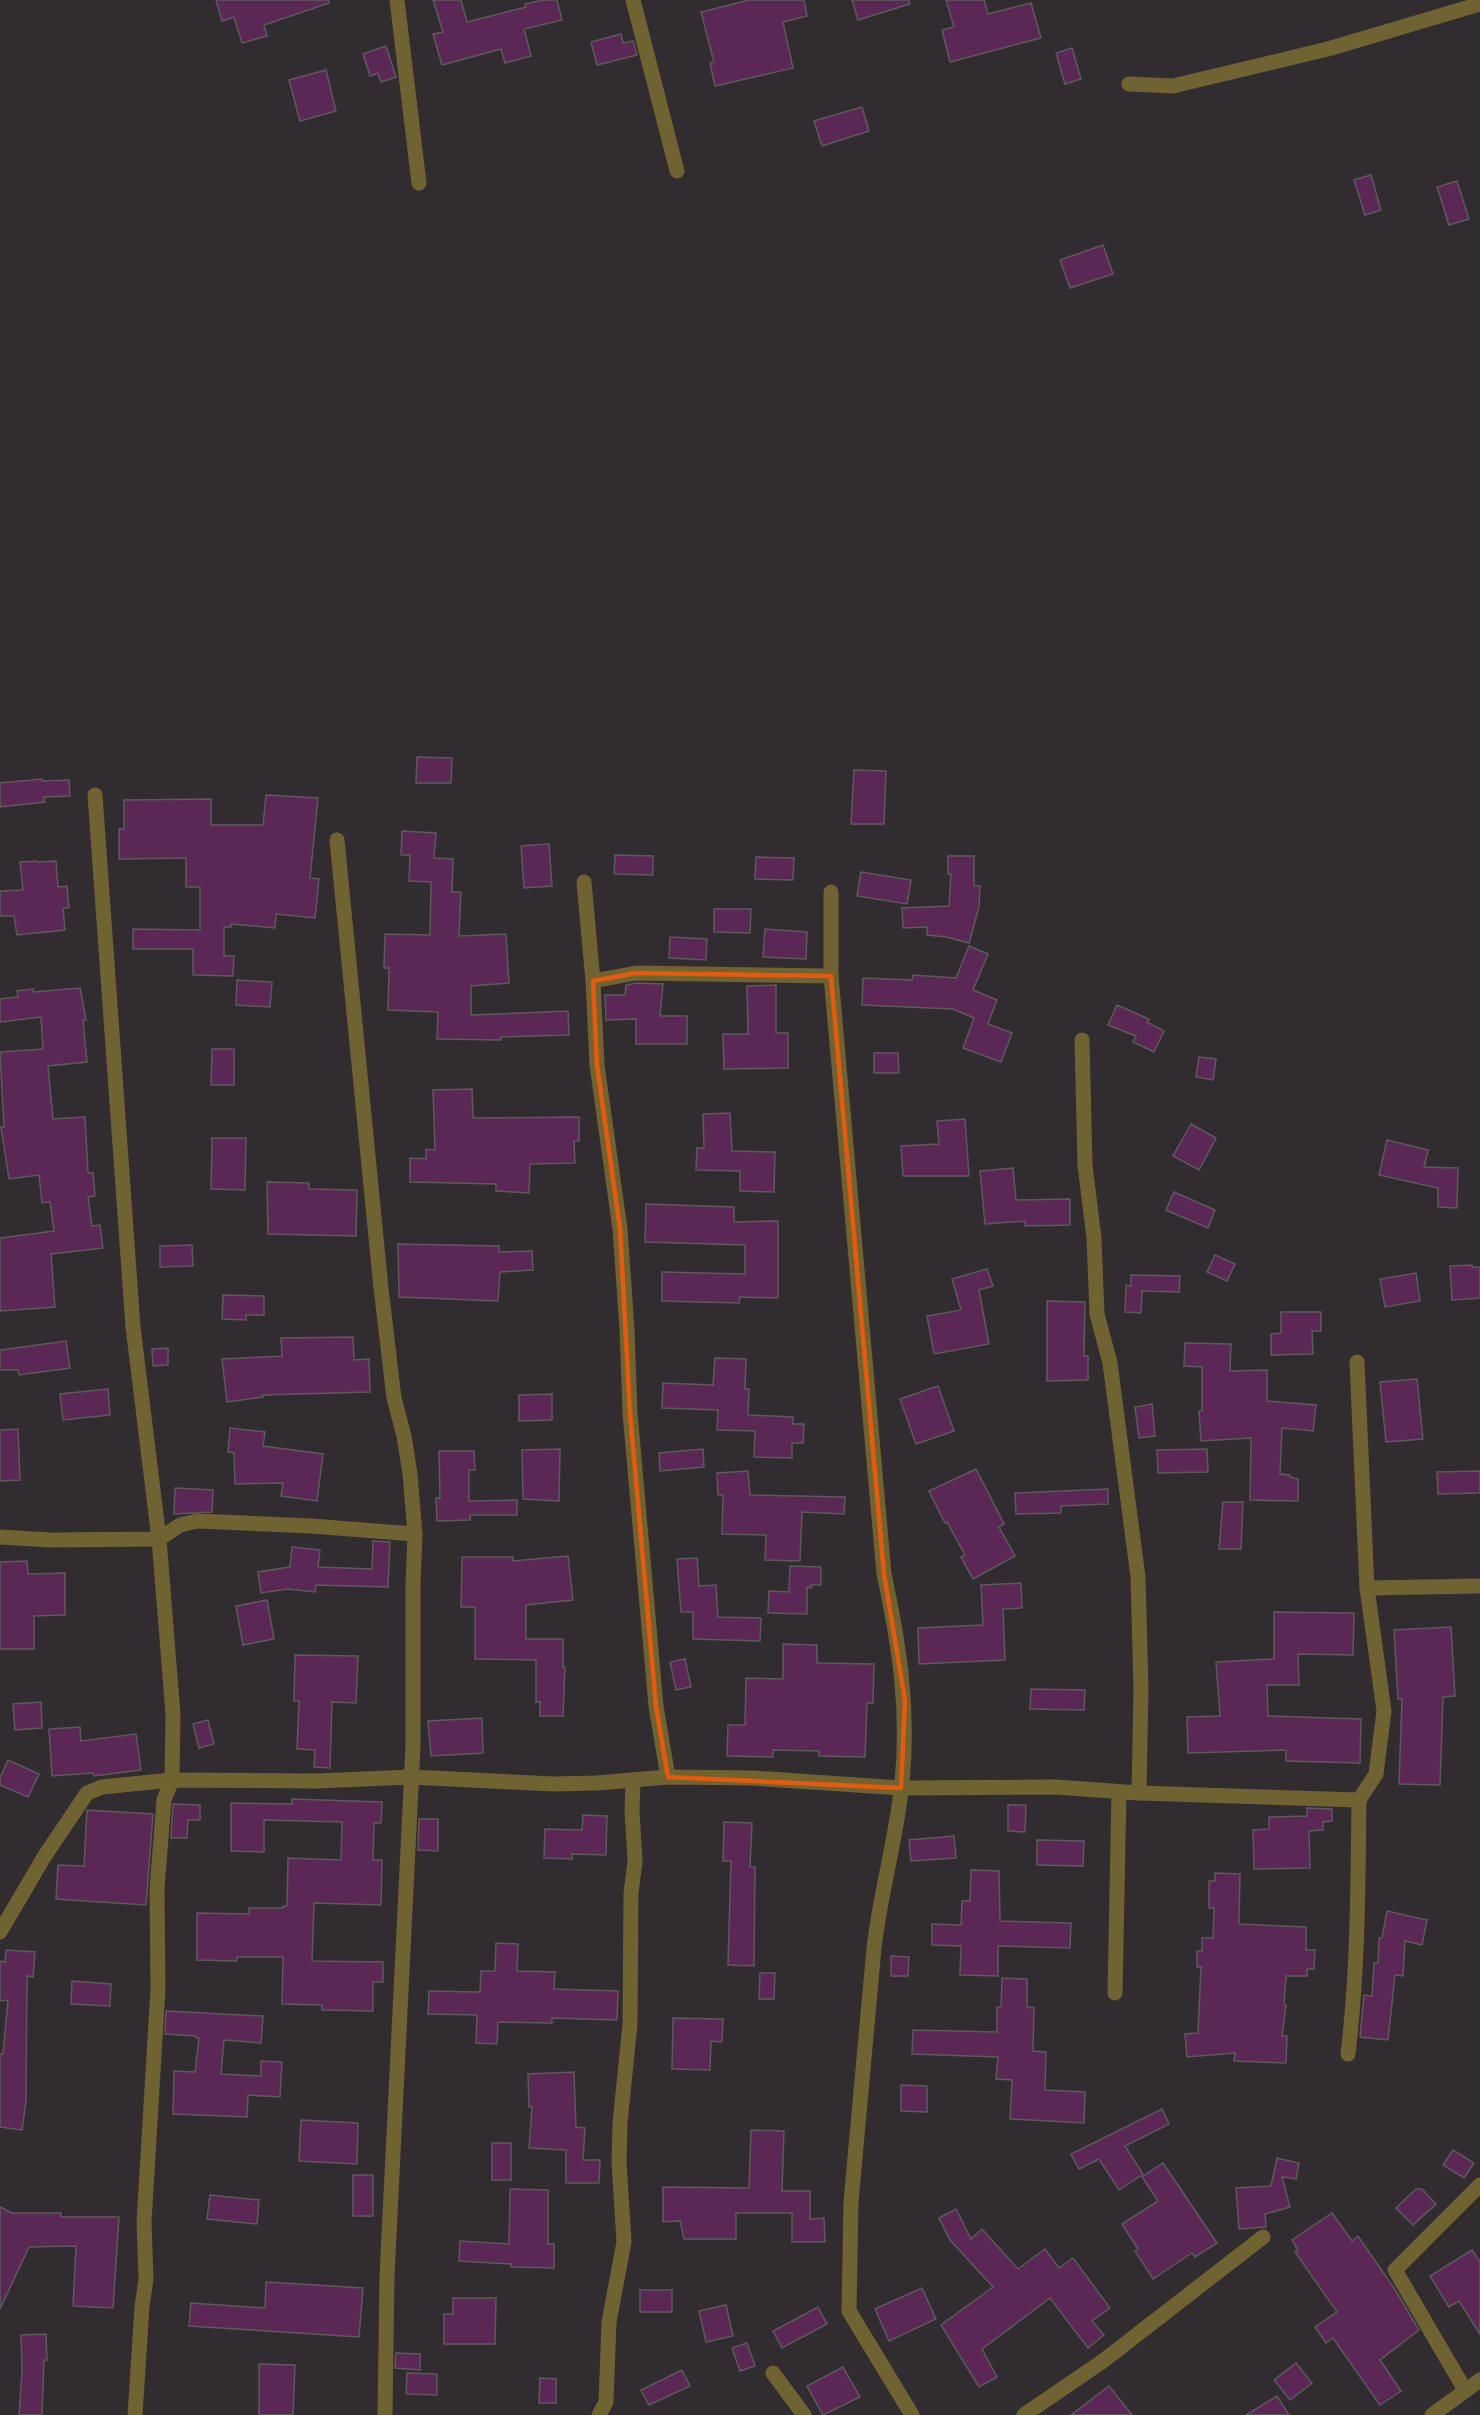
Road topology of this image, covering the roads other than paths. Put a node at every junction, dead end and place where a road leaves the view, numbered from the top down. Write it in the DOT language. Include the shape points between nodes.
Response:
graph roads {
  1 [pos="397,0"];
  2 [pos="633,0"];
  3 [pos="1480,4"];
  4 [pos="1129,84"];
  5 [pos="677,171"];
  6 [pos="419,183"];
  7 [pos="95,795"];
  8 [pos="337,840"];
  9 [pos="584,882"];
  10 [pos="831,892"];
  11 [pos="831,976"];
  12 [pos="593,981"];
  13 [pos="1082,1040"];
  14 [pos="1358,1362"];
  15 [pos="415,1534"];
  16 [pos="0,1537"];
  17 [pos="159,1539"];
  18 [pos="1480,1586"];
  19 [pos="1367,1588"];
  20 [pos="411,1777"];
  21 [pos="668,1777"];
  22 [pos="172,1780"];
  23 [pos="633,1780"];
  24 [pos="902,1788"];
  25 [pos="1119,1792"];
  26 [pos="1138,1793"];
  27 [pos="1359,1800"];
  28 [pos="0,1932"];
  29 [pos="1115,1993"];
  30 [pos="1348,2054"];
  31 [pos="1480,2185"];
  32 [pos="1263,2237"];
  33 [pos="773,2373"];
  34 [pos="1480,2380"];
  35 [pos="1465,2390"];
  36 [pos="135,2415"];
  37 [pos="385,2415"];
  38 [pos="599,2415"];
  39 [pos="804,2415"];
  40 [pos="912,2415"];
  41 [pos="1024,2415"];
  42 [pos="1432,2415"];
  1 -- 6 [label="street"];
  2 -- 5 [label="street"];
  3 -- 4 [label="street" via="1328,48 1173,86"];
  7 -- 17 [label="street" via="133,1327"];
  8 -- 15 [label="street" via="381,1288 394,1398 410,1474"];
  9 -- 12 [label="street"];
  10 -- 11 [label="street"];
  11 -- 12 [label="street" via="636,973"];
  11 -- 24 [label="street" via="884,1574 897,1632 905,1701"];
  12 -- 21 [label="street" via="597,1065 620,1229 630,1413 656,1706"];
  13 -- 26 [label="street" via="1085,1165 1094,1238 1097,1314 1110,1363 1138,1577"];
  14 -- 19 [label="street"];
  15 -- 17 [label="street" via="197,1521 180,1525"];
  15 -- 20 [label="street"];
  16 -- 17 [label="street"];
  17 -- 22 [label="street" via="174,1714"];
  18 -- 19 [label="street"];
  19 -- 27 [label="street" via="1384,1711 1376,1774"];
  20 -- 22 [label="street"];
  20 -- 23 [label="street" via="554,1784"];
  20 -- 37 [label="street" via="388,2264"];
  21 -- 23 [label="street"];
  21 -- 24 [label="street"];
  22 -- 28 [label="street" via="102,1787 87,1793"];
  22 -- 36 [label="street" via="164,1800 157,1889 158,1989 144,2222 146,2279"];
  23 -- 38 [label="street" via="635,1862 631,1893 630,2024 619,2152 624,2242 609,2322 606,2402"];
  24 -- 25 [label="street" via="1056,1787"];
  24 -- 40 [label="street" via="874,1948 851,2202 849,2311"];
  25 -- 26 [label="street"];
  25 -- 29 [label="street"];
  26 -- 27 [label="street"];
  27 -- 30 [label="street" via="1358,1902"];
  31 -- 35 [label="street" via="1395,2270"];
  32 -- 41 [label="street" via="1103,2361"];
  33 -- 39 [label="street"];
  34 -- 35 [label="street"];
  35 -- 42 [label="street"];
}
